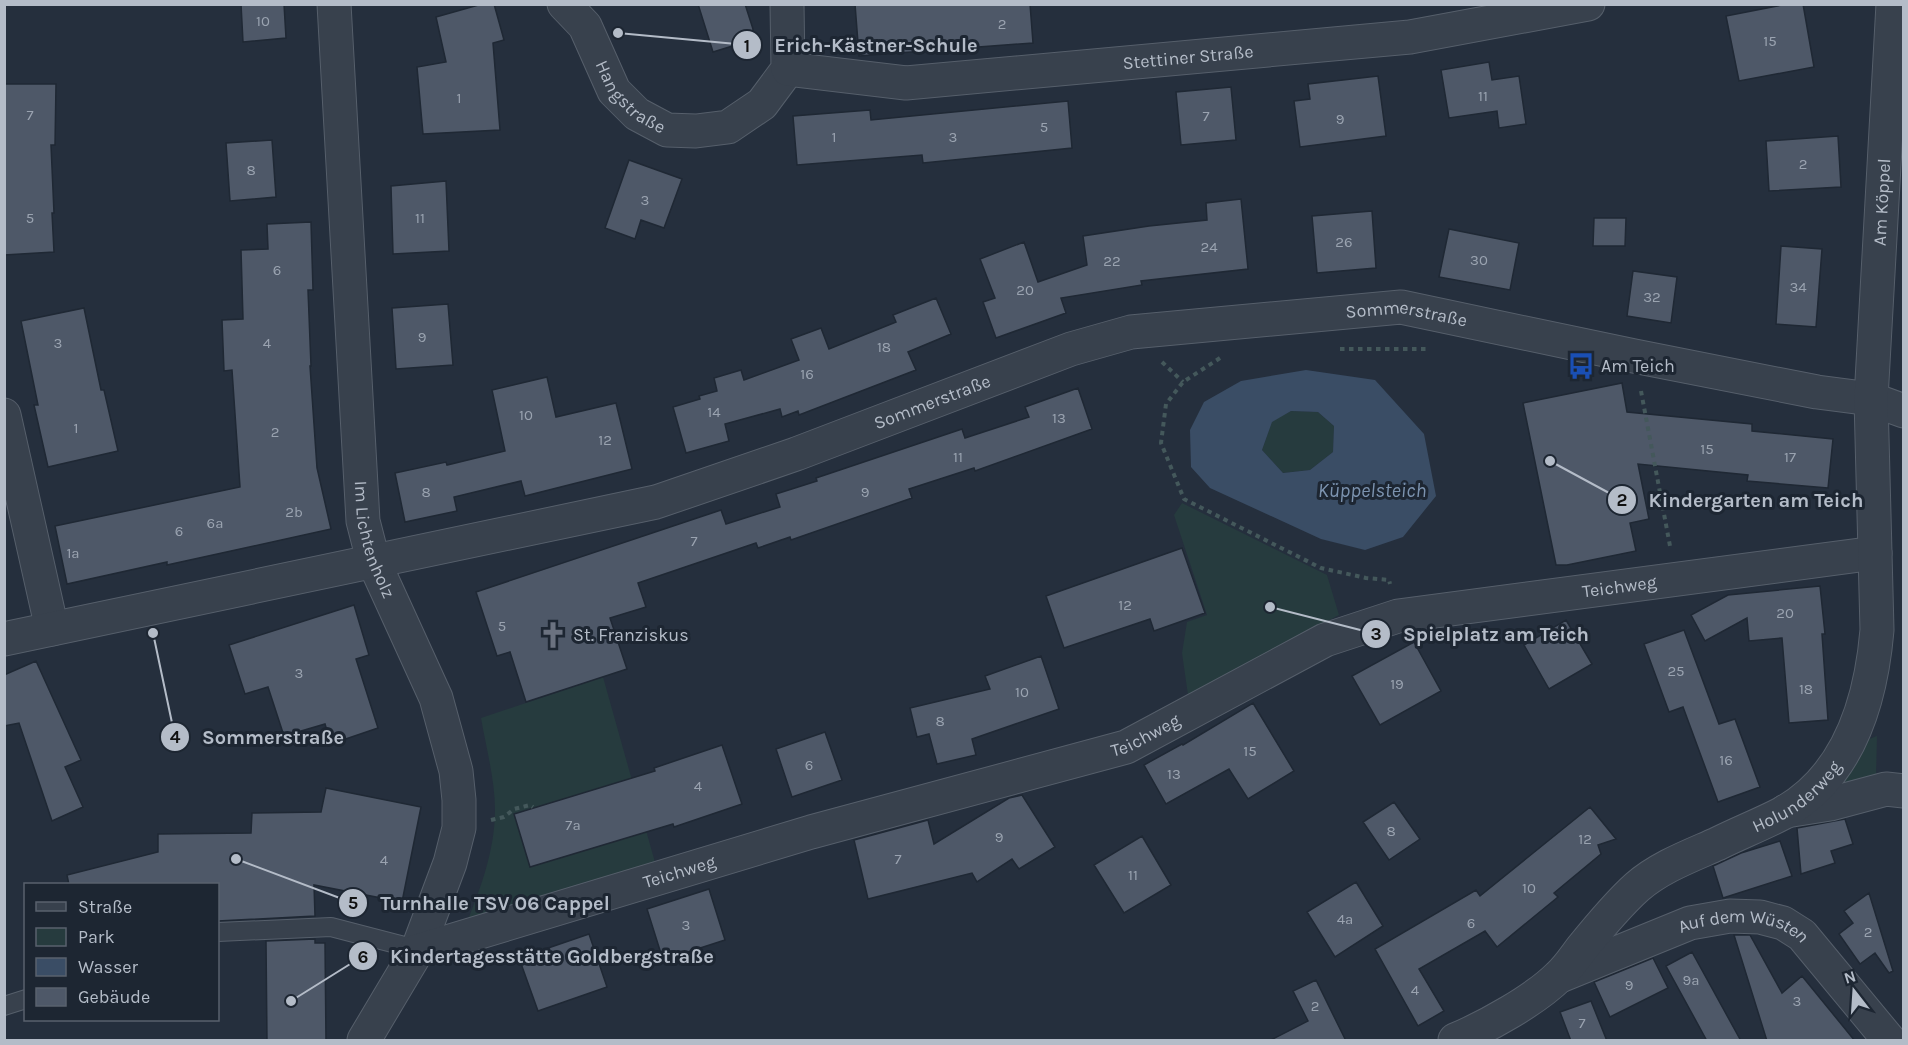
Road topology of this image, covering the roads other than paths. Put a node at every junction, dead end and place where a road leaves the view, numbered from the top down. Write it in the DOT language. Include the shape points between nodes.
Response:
graph roads {
  1 [pos="334,4"];
  2 [pos="564,4"];
  3 [pos="787,4"];
  4 [pos="1587,4"];
  5 [pos="1893,4"];
  6 [pos="788,69"];
  7 [pos="1889,329"];
  8 [pos="1871,399"];
  9 [pos="1904,411"];
  10 [pos="4,415"];
  11 [pos="1875,553"];
  12 [pos="373,560"];
  13 [pos="52,629"];
  14 [pos="4,639"];
  15 [pos="1904,791"];
  16 [pos="1785,812"];
  17 [pos="219,932"];
  18 [pos="417,951"];
  19 [pos="1560,976"];
  20 [pos="24,1000"];
  21 [pos="4,1006"];
  22 [pos="364,1041"];
  23 [pos="1455,1041"];
  24 [pos="1889,1041"];
  1 -- 12 [label="street, Im Lichtenholz" via="363,521"];
  2 -- 6 [label="street, Hangstraße" via="585,26 614,91 637,114 667,130 728,127 762,104"];
  3 -- 6 [label="street"];
  4 -- 6 [label="street, Stettiner Straße" via="1410,37 906,83"];
  5 -- 7 [label="street, Am Köppel"];
  7 -- 8 [label="street, Am Köppel"];
  8 -- 9 [label="street, Sommerstraße"];
  8 -- 11 [label="street, Holunderweg"];
  8 -- 12 [label="street, Sommerstraße" via="1817,392 1401,307 1131,332 1071,349 796,454 656,502"];
  10 -- 13 [label="street"];
  11 -- 16 [label="street, Holunderweg" via="1877,630 1864,708 1851,741 1827,776"];
  11 -- 18 [label="street, Teichweg" via="1398,616 1325,640 1126,747 811,832"];
  12 -- 13 [label="street, Sommerstraße"];
  12 -- 18 [label="street, Im Lichtenholz" via="436,698 456,771 459,828"];
  13 -- 14 [label="street, Sommerstraße"];
  15 -- 16 [label="street" via="1886,789"];
  16 -- 19 [label="street, Holunderweg" via="1664,868 1638,886"];
  17 -- 18 [label="lane" via="332,927"];
  18 -- 22 [label="street, Im Lichtenholz"];
  19 -- 23 [label="street, Holunderweg"];
  19 -- 24 [label="street, Auf dem Wüsten" via="1690,923 1730,916 1760,917 1782,923 1802,935"];
  20 -- 21 [label="lane"];
}
